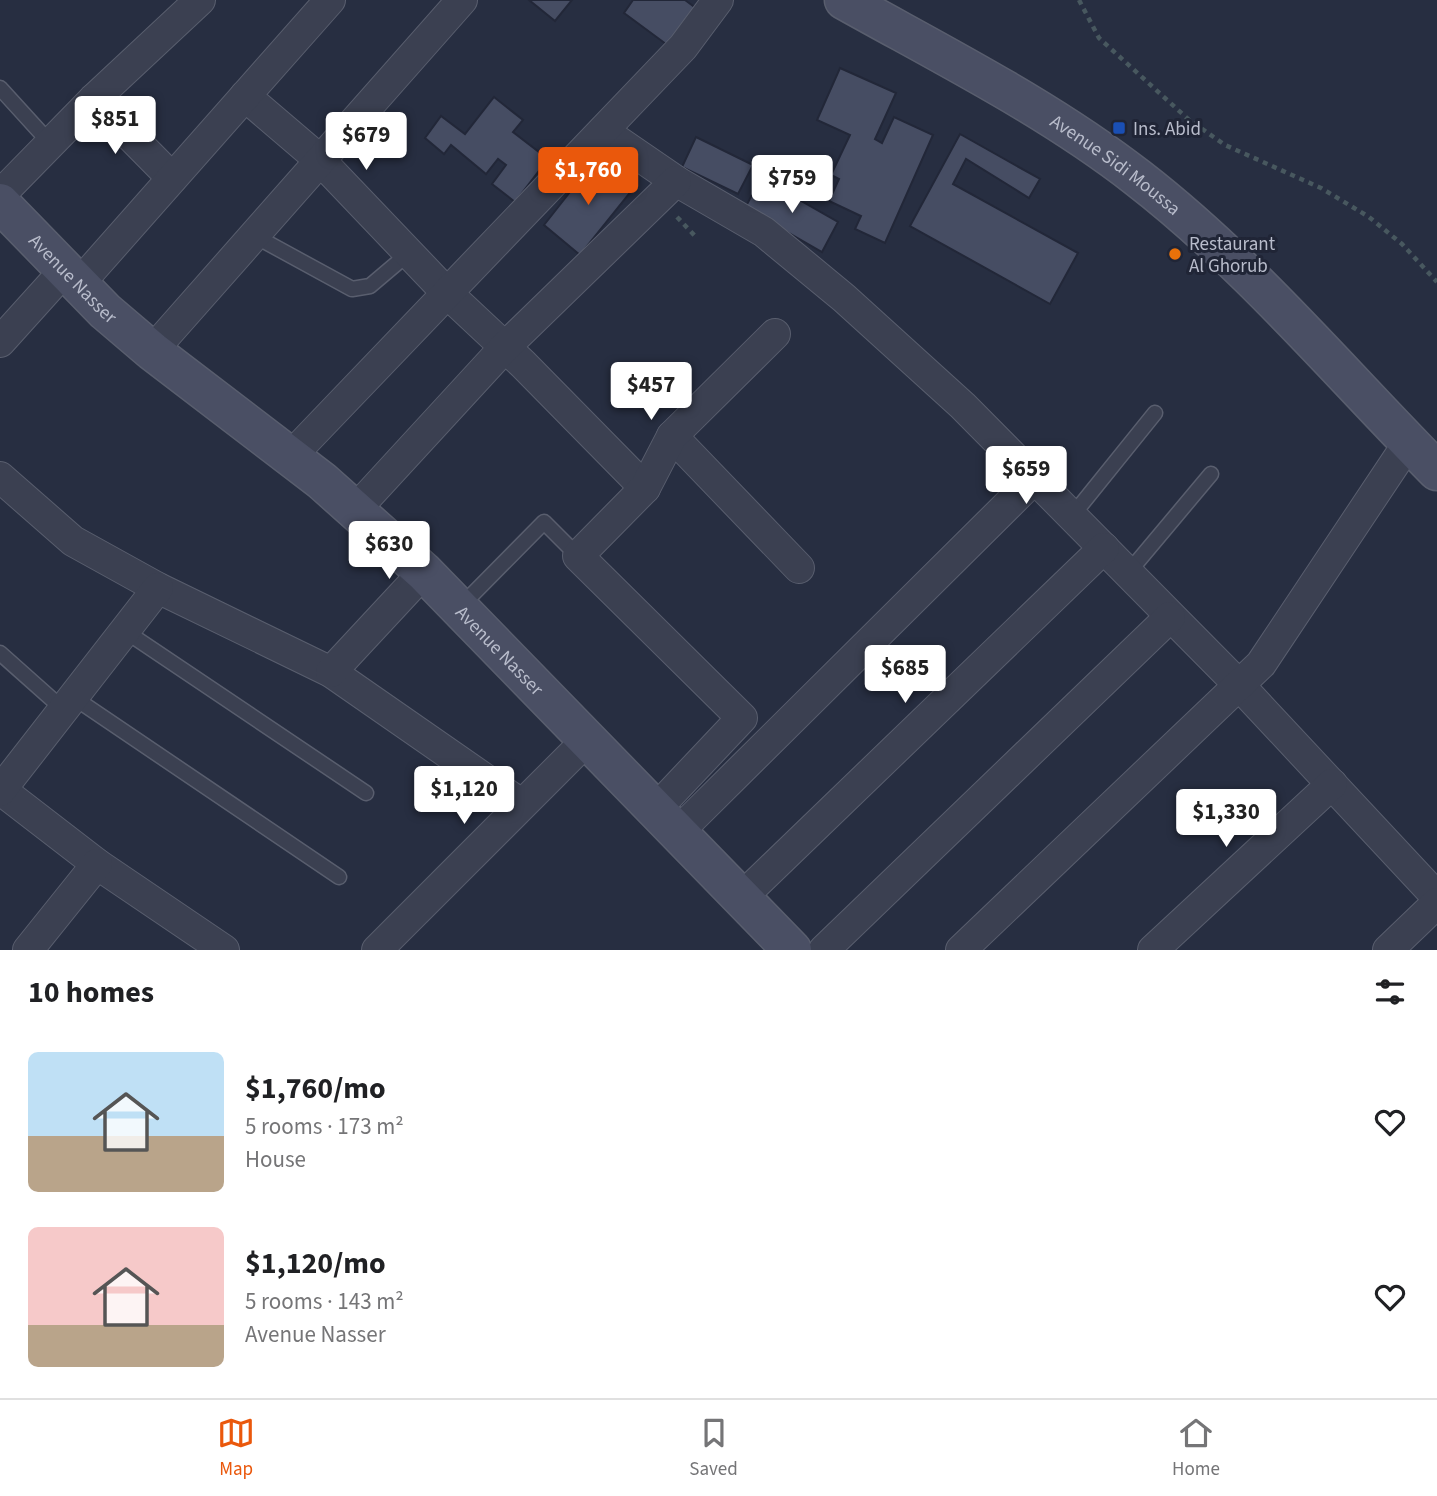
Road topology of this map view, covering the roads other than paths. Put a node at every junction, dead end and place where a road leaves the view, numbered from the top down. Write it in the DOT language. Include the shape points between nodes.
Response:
graph roads {
  1 [pos="200,0"];
  2 [pos="330,0"];
  3 [pos="462,0"];
  4 [pos="718,0"];
  5 [pos="844,0"];
  6 [pos="0,88"];
  7 [pos="245,96"];
  8 [pos="94,99"];
  9 [pos="603,131"];
  10 [pos="51,144"];
  11 [pos="320,160"];
  12 [pos="172,178"];
  13 [pos="676,181"];
  14 [pos="2,206"];
  15 [pos="253,235"];
  16 [pos="409,253"];
  17 [pos="71,278"];
  18 [pos="446,292"];
  19 [pos="775,334"];
  20 [pos="0,342"];
  21 [pos="505,347"];
  22 [pos="152,351"];
  23 [pos="1155,413"];
  24 [pos="672,436"];
  25 [pos="1409,442"];
  26 [pos="291,456"];
  27 [pos="1437,471"];
  28 [pos="1211,474"];
  29 [pos="0,477"];
  30 [pos="1034,479"];
  31 [pos="645,488"];
  32 [pos="356,509"];
  33 [pos="1072,516"];
  34 [pos="1104,548"];
  35 [pos="579,556"];
  36 [pos="799,568"];
  37 [pos="424,572"];
  38 [pos="1128,573"];
  39 [pos="158,588"];
  40 [pos="459,608"];
  41 [pos="1170,617"];
  42 [pos="125,631"];
  43 [pos="0,653"];
  44 [pos="331,672"];
  45 [pos="1240,686"];
  46 [pos="69,704"];
  47 [pos="588,739"];
  48 [pos="1332,784"];
  49 [pos="0,790"];
  50 [pos="366,793"];
  51 [pos="521,804"];
  52 [pos="667,820"];
  53 [pos="97,864"];
  54 [pos="340,877"];
  55 [pos="742,897"];
  56 [pos="1437,897"];
  57 [pos="1437,903"];
  58 [pos="28,950"];
  59 [pos="224,950"];
  60 [pos="377,950"];
  61 [pos="792,950"];
  62 [pos="824,950"];
  63 [pos="961,950"];
  64 [pos="1153,950"];
  65 [pos="1388,950"];
  1 -- 8 [label="street"];
  2 -- 7 [label="street"];
  3 -- 11 [label="street"];
  4 -- 9 [label="street" via="683,47"];
  5 -- 25 [label="street, Avenue Sidi Moussa" via="1051,118 1140,179 1224,252"];
  6 -- 10 [label="lane"];
  7 -- 11 [label="street"];
  7 -- 12 [label="street"];
  8 -- 10 [label="street"];
  8 -- 12 [label="street"];
  9 -- 13 [label="street"];
  9 -- 18 [label="street"];
  10 -- 14 [label="street"];
  11 -- 15 [label="street"];
  11 -- 16 [label="street"];
  12 -- 17 [label="street"];
  13 -- 21 [label="street"];
  13 -- 30 [label="street" via="764,232 803,264 963,406"];
  14 -- 17 [label="street, Avenue Nasser"];
  15 -- 16 [label="lane" via="352,289 370,286"];
  15 -- 22 [label="street"];
  16 -- 18 [label="street"];
  17 -- 20 [label="street"];
  17 -- 22 [label="street, Avenue Nasser"];
  18 -- 21 [label="street"];
  18 -- 26 [label="street"];
  19 -- 24 [label="street"];
  21 -- 31 [label="street"];
  21 -- 32 [label="street"];
  22 -- 26 [label="street, Avenue Nasser"];
  23 -- 33 [label="lane"];
  24 -- 31 [label="street"];
  24 -- 36 [label="street"];
  25 -- 27 [label="street, Avenue Sidi Moussa"];
  25 -- 45 [label="street" via="1261,664"];
  26 -- 32 [label="street, Avenue Nasser"];
  28 -- 38 [label="lane"];
  29 -- 39 [label="street" via="73,541"];
  30 -- 33 [label="street"];
  30 -- 52 [label="street"];
  31 -- 35 [label="street"];
  32 -- 37 [label="street, Avenue Nasser"];
  33 -- 34 [label="street"];
  34 -- 38 [label="street"];
  34 -- 55 [label="street"];
  35 -- 40 [label="lane" via="544,522"];
  35 -- 52 [label="street" via="742,718"];
  37 -- 40 [label="street, Avenue Nasser"];
  37 -- 44 [label="street"];
  38 -- 41 [label="street"];
  39 -- 42 [label="street"];
  39 -- 44 [label="street"];
  40 -- 47 [label="street, Avenue Nasser"];
  41 -- 45 [label="street"];
  41 -- 62 [label="street"];
  42 -- 46 [label="street"];
  42 -- 50 [label="lane"];
  43 -- 46 [label="lane"];
  44 -- 51 [label="street"];
  45 -- 48 [label="street"];
  45 -- 63 [label="street"];
  46 -- 49 [label="street"];
  46 -- 54 [label="lane"];
  47 -- 51 [label="street"];
  47 -- 52 [label="street, Avenue Nasser"];
  48 -- 56 [label="street"];
  48 -- 64 [label="street"];
  49 -- 53 [label="street"];
  51 -- 60 [label="street"];
  52 -- 55 [label="street, Avenue Nasser"];
  53 -- 58 [label="street"];
  53 -- 59 [label="street"];
  55 -- 61 [label="street, Avenue Nasser"];
  57 -- 65 [label="street"];
}
